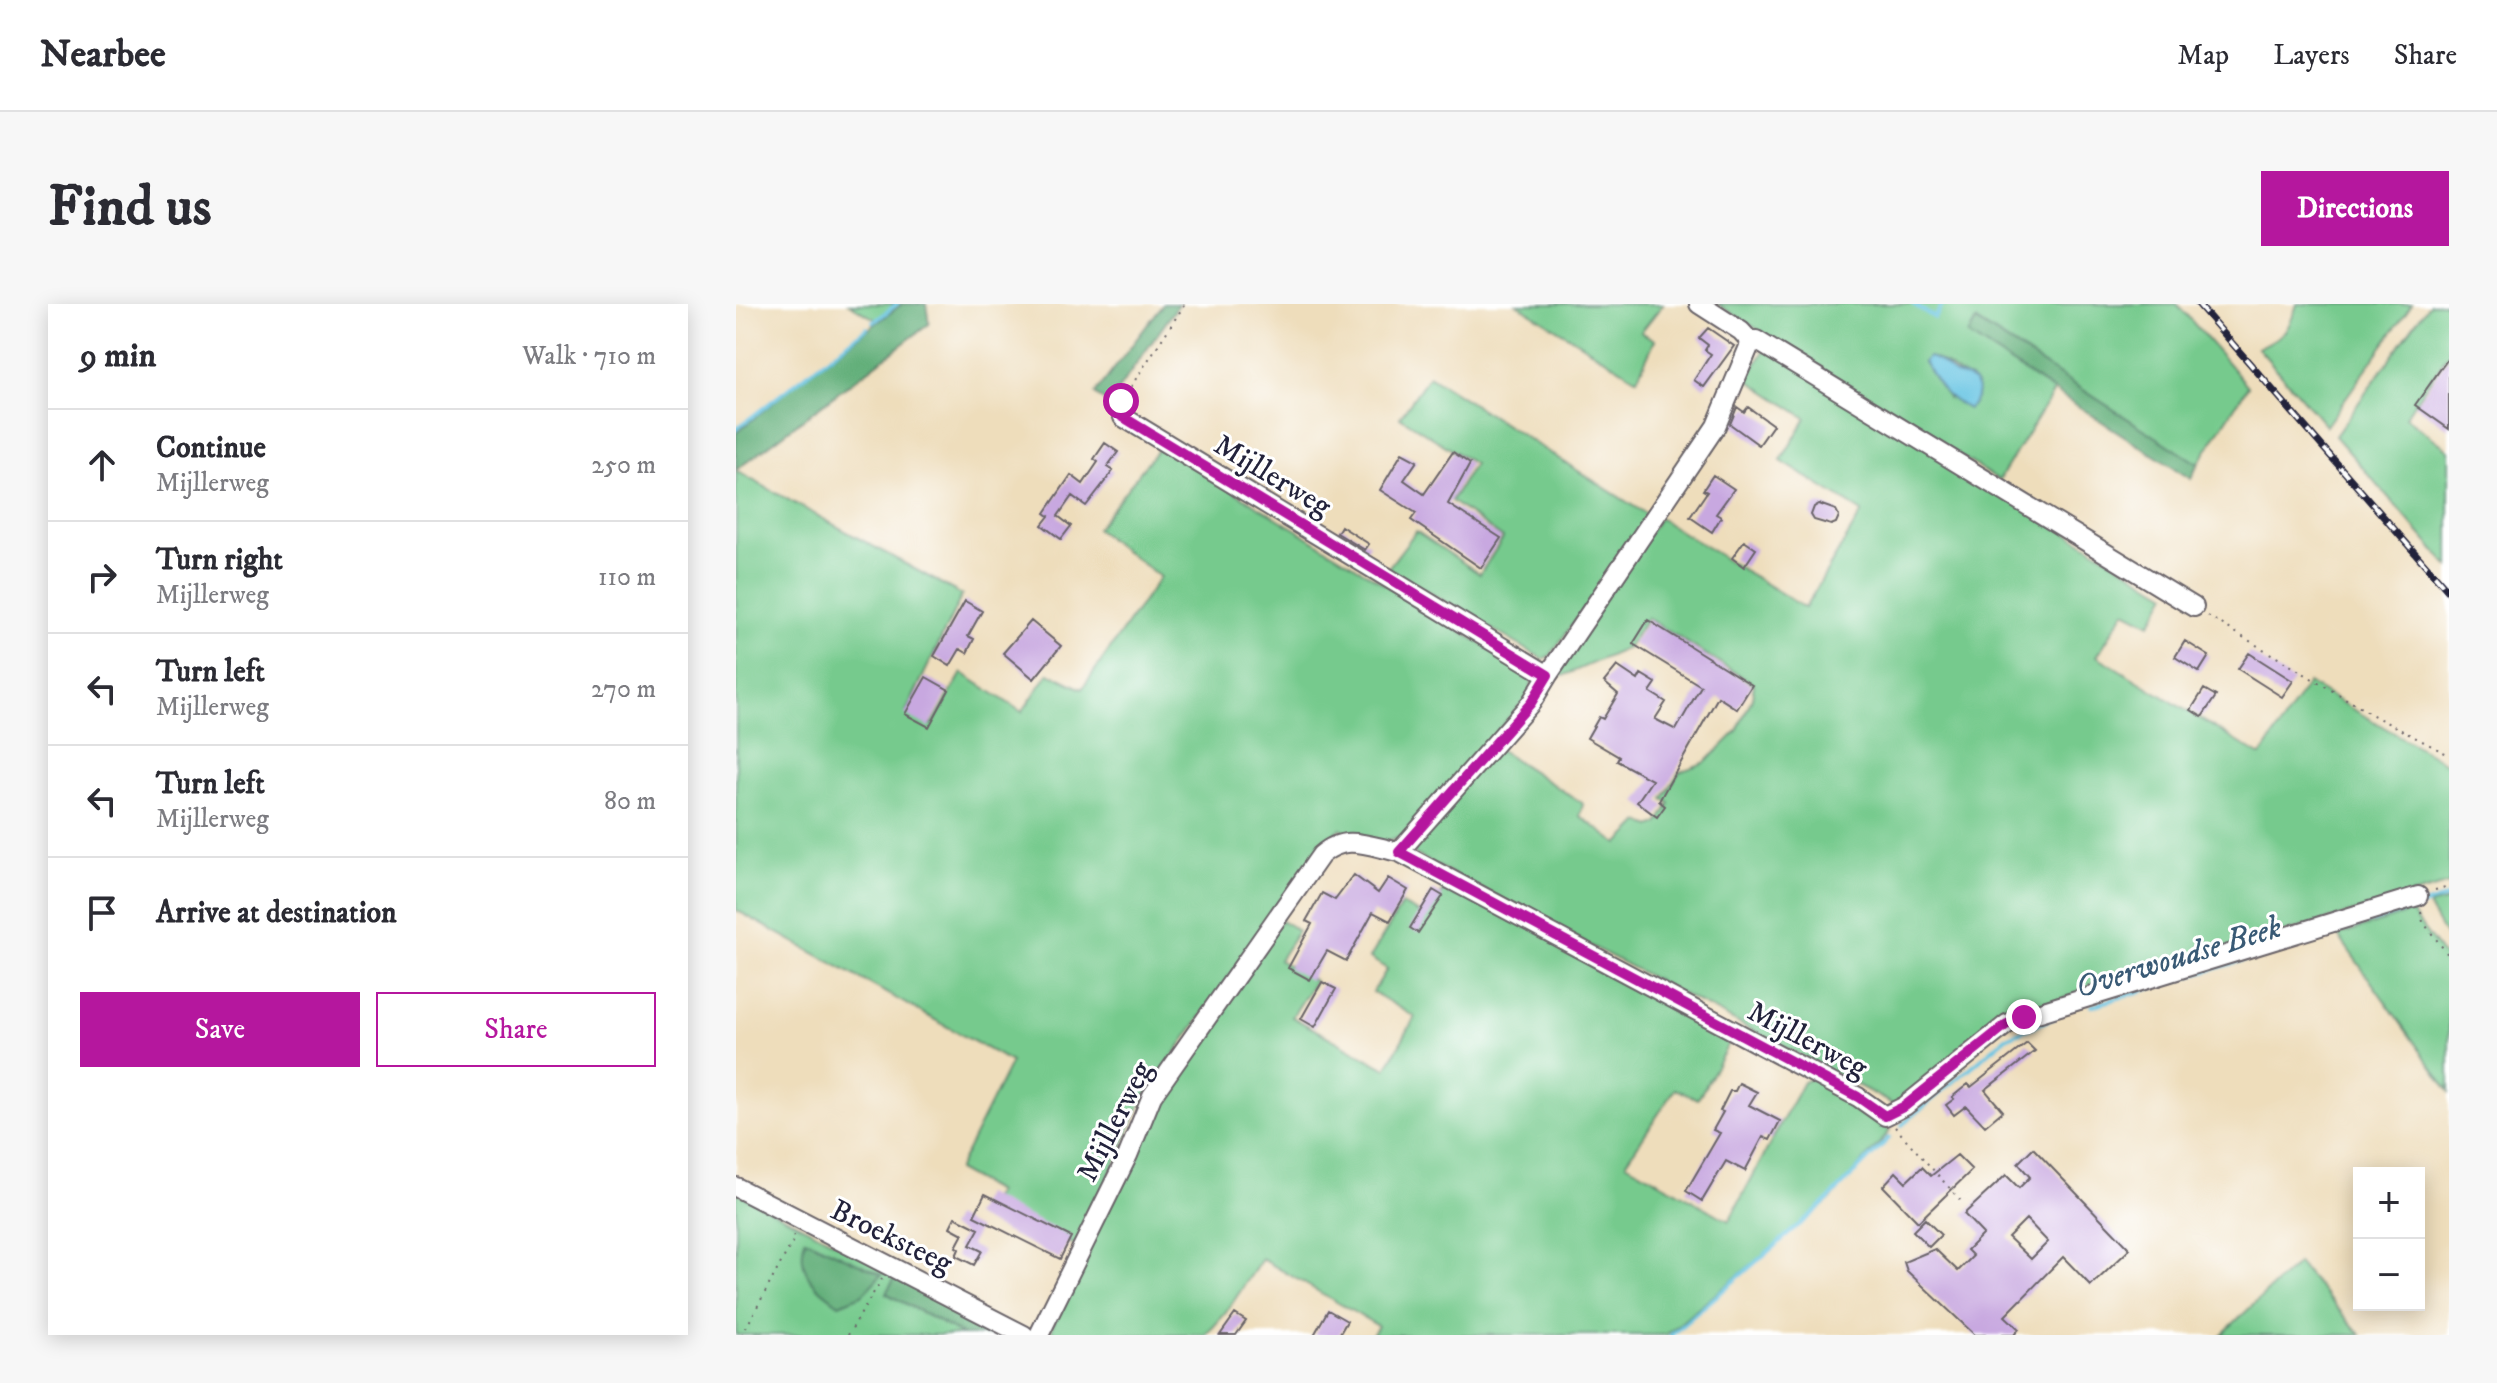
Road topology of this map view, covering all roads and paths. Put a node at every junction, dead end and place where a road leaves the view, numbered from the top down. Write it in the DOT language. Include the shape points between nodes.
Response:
graph roads {
  1 [pos="1185,304"];
  2 [pos="1699,304"];
  3 [pos="1751,342"];
  4 [pos="1123,417"];
  5 [pos="2194,607"];
  6 [pos="1548,675"];
  7 [pos="2449,755"];
  8 [pos="1399,852"];
  9 [pos="2420,905"];
  10 [pos="2449,956"];
  11 [pos="1893,1125"];
  12 [pos="736,1187"];
  13 [pos="1961,1201"];
  14 [pos="783,1230"];
  15 [pos="889,1268"];
  16 [pos="742,1335"];
  17 [pos="848,1335"];
  18 [pos="1024,1335"];
  19 [pos="1039,1335"];
  1 -- 4 [label="path" via="1121,401"];
  2 -- 3 [label="street"];
  3 -- 5 [label="street" via="1756,340"];
  3 -- 6 [label="street" via="1716,426"];
  4 -- 6 [label="street, Mijllerweg"];
  5 -- 7 [label="path"];
  6 -- 8 [label="street" via="1531,703"];
  8 -- 9 [label="street, Mijllerweg" via="1885,1116 1905,1106 2007,1024 2024,1017"];
  8 -- 19 [label="street, Mijllerweg" via="1348,841 1321,855 1152,1096"];
  9 -- 10 [label="path" via="2423,922"];
  11 -- 13 [label="path"];
  12 -- 15 [label="street, Broeksteeg"];
  14 -- 16 [label="path" via="795,1237"];
  15 -- 17 [label="path"];
  15 -- 18 [label="street, Broeksteeg"];
}
